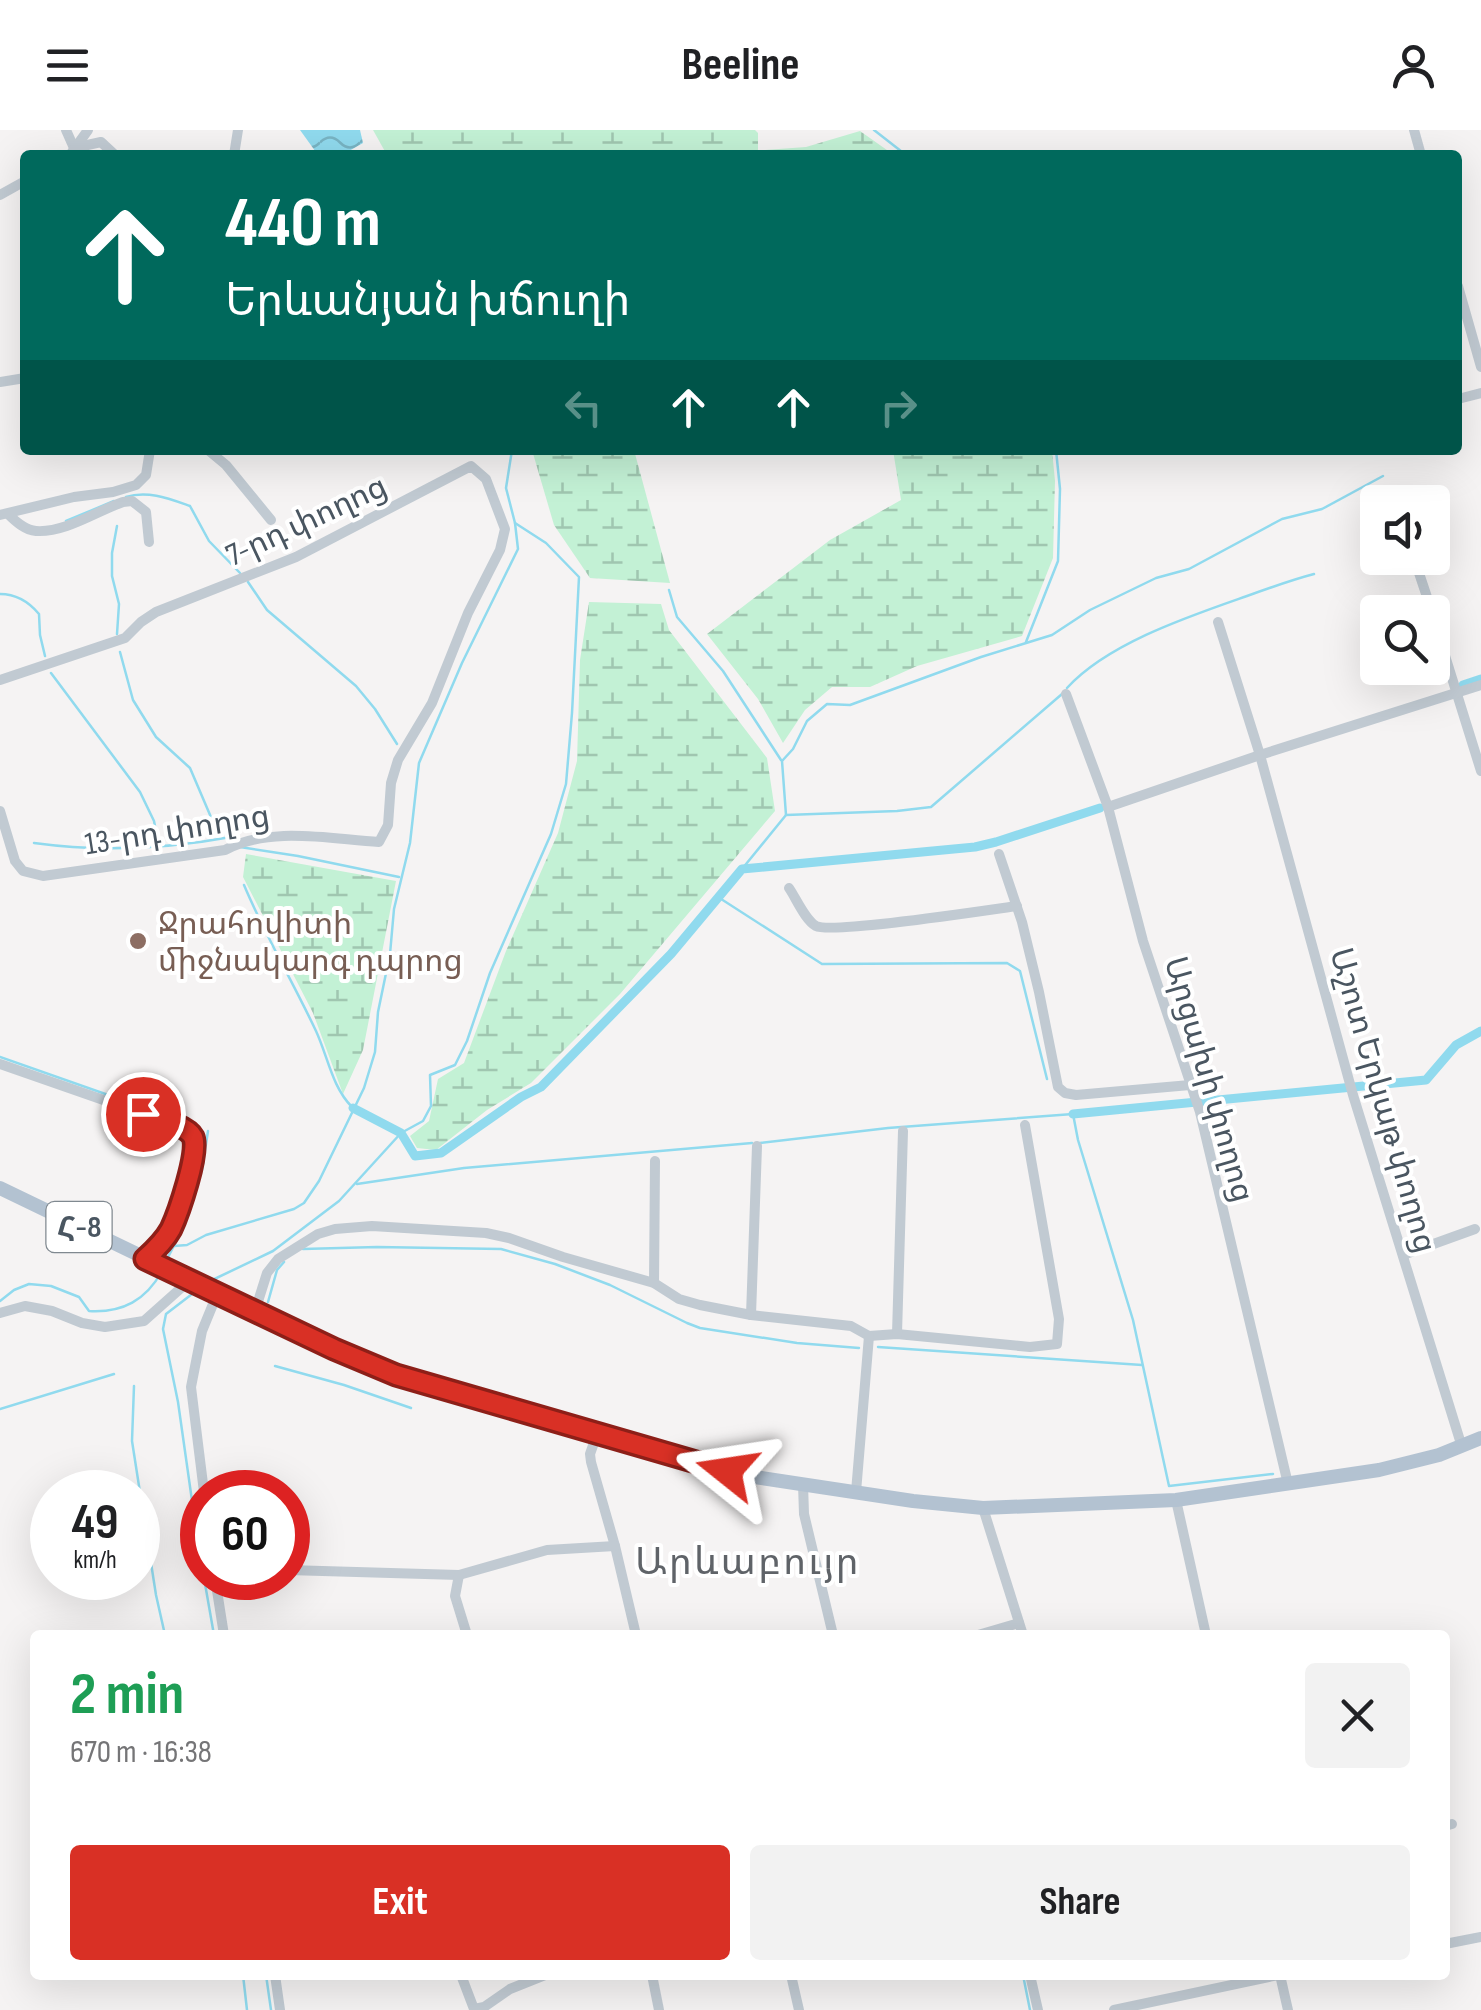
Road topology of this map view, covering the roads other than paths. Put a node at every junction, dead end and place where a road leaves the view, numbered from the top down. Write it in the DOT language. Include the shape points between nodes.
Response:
graph roads {
  1 [pos="78,150"];
  2 [pos="110,150"];
  3 [pos="1462,300"];
  4 [pos="1481,367"];
  5 [pos="149,455"];
  6 [pos="214,455"];
  7 [pos="4,515"];
  8 [pos="271,520"];
  9 [pos="149,542"];
  10 [pos="1218,622"];
  11 [pos="1450,670"];
  12 [pos="0,680"];
  13 [pos="1481,684"];
  14 [pos="1457,692"];
  15 [pos="1066,694"];
  16 [pos="1262,761"];
  17 [pos="1481,771"];
  18 [pos="1108,807"];
  19 [pos="0,810"];
  20 [pos="379,842"];
  21 [pos="998,854"];
  22 [pos="789,888"];
  23 [pos="1017,906"];
  24 [pos="0,1064"];
  25 [pos="1192,1090"];
  26 [pos="1025,1125"];
  27 [pos="903,1132"];
  28 [pos="757,1146"];
  29 [pos="655,1160"];
  30 [pos="0,1188"];
  31 [pos="1475,1229"];
  32 [pos="1403,1254"];
  33 [pos="158,1265"];
  34 [pos="190,1280"];
  35 [pos="654,1283"];
  36 [pos="218,1292"];
  37 [pos="254,1311"];
  38 [pos="0,1313"];
  39 [pos="751,1315"];
  40 [pos="897,1334"];
  41 [pos="869,1336"];
  42 [pos="597,1434"];
  43 [pos="1481,1438"];
  44 [pos="1462,1447"];
  45 [pos="201,1470"];
  46 [pos="803,1484"];
  47 [pos="1288,1484"];
  48 [pos="856,1492"];
  49 [pos="1176,1500"];
  50 [pos="983,1508"];
  51 [pos="615,1546"];
  52 [pos="310,1571"];
  53 [pos="458,1575"];
  54 [pos="218,1600"];
  55 [pos="1019,1623"];
  56 [pos="223,1630"];
  57 [pos="465,1630"];
  58 [pos="635,1630"];
  59 [pos="833,1630"];
  60 [pos="995,1630"];
  61 [pos="1021,1630"];
  62 [pos="1205,1630"];
  63 [pos="1481,1937"];
  64 [pos="1450,1943"];
  65 [pos="276,1980"];
  66 [pos="464,1980"];
  67 [pos="532,1980"];
  68 [pos="653,1980"];
  69 [pos="791,1980"];
  70 [pos="1031,1980"];
  71 [pos="1255,1980"];
  72 [pos="1280,1980"];
  73 [pos="479,2009"];
  74 [pos="280,2010"];
  75 [pos="659,2010"];
  76 [pos="799,2010"];
  77 [pos="1038,2010"];
  78 [pos="1114,2010"];
  79 [pos="1288,2010"];
  1 -- 2 [label="street" via="102,142"];
  3 -- 4 [label="street"];
  5 -- 7 [label="street" via="136,486"];
  6 -- 8 [label="street"];
  7 -- 9 [label="street" via="25,528 48,530 132,502 146,512"];
  10 -- 16 [label="street, Աշոտ Երկաթ փողոց"];
  11 -- 14 [label="street"];
  12 -- 20 [label="street, 7-րդ փողոց" via="125,638 156,612 296,557 471,466 486,479 499,507 503,540 432,703 398,760"];
  13 -- 14 [label="street"];
  14 -- 16 [label="street"];
  14 -- 17 [label="street"];
  15 -- 18 [label="street, Արցախի փողոց"];
  16 -- 18 [label="street"];
  16 -- 32 [label="street, Աշոտ Երկաթ փողոց"];
  18 -- 25 [label="street, Արցախի փողոց"];
  19 -- 20 [label="street, 13-րդ փողոց" via="15,861 23,871 43,876 225,850 277,836"];
  21 -- 23 [label="street"];
  22 -- 23 [label="street" via="821,928"];
  23 -- 25 [label="street" via="1058,1087 1076,1096"];
  24 -- 33 [label="street" via="192,1134 191,1164"];
  25 -- 47 [label="street, Արցախի փողոց"];
  26 -- 40 [label="street" via="1059,1319 1057,1344"];
  27 -- 40 [label="street"];
  28 -- 39 [label="street"];
  29 -- 35 [label="street"];
  30 -- 33 [label="main road, Հ-8"];
  31 -- 32 [label="street"];
  32 -- 44 [label="street, Աշոտ Երկաթ փողոց"];
  33 -- 34 [label="main road, Հ-8"];
  34 -- 36 [label="main road, Հ-8"];
  34 -- 38 [label="street" via="144,1321 105,1328 24,1306"];
  35 -- 37 [label="street" via="486,1233 372,1226 298,1244 267,1273"];
  35 -- 39 [label="street" via="690,1302"];
  36 -- 37 [label="main road, Հ-8"];
  36 -- 45 [label="street" via="192,1387"];
  37 -- 42 [label="main road, Հ-8" via="365,1364"];
  39 -- 41 [label="street" via="851,1326"];
  40 -- 41 [label="street"];
  41 -- 48 [label="street"];
  42 -- 46 [label="main road, Հ-8" via="748,1476"];
  42 -- 51 [label="street" via="591,1462"];
  43 -- 44 [label="main road, Հ-8"];
  44 -- 47 [label="main road, Հ-8"];
  46 -- 48 [label="main road, Հ-8"];
  46 -- 59 [label="street" via="804,1514"];
  47 -- 49 [label="main road, Հ-8"];
  48 -- 50 [label="main road, Հ-8"];
  49 -- 50 [label="main road, Հ-8"];
  49 -- 62 [label="street"];
  50 -- 55 [label="street"];
  51 -- 53 [label="street" via="547,1550"];
  51 -- 58 [label="street"];
  52 -- 53 [label="street"];
  53 -- 57 [label="street" via="455,1596"];
  54 -- 56 [label="street"];
  55 -- 60 [label="street"];
  55 -- 61 [label="street"];
  63 -- 64 [label="street"];
  65 -- 74 [label="street"];
  66 -- 73 [label="street"];
  67 -- 73 [label="street"];
  68 -- 75 [label="street"];
  69 -- 76 [label="street"];
  70 -- 77 [label="street"];
  71 -- 78 [label="street"];
  72 -- 79 [label="street"];
}
